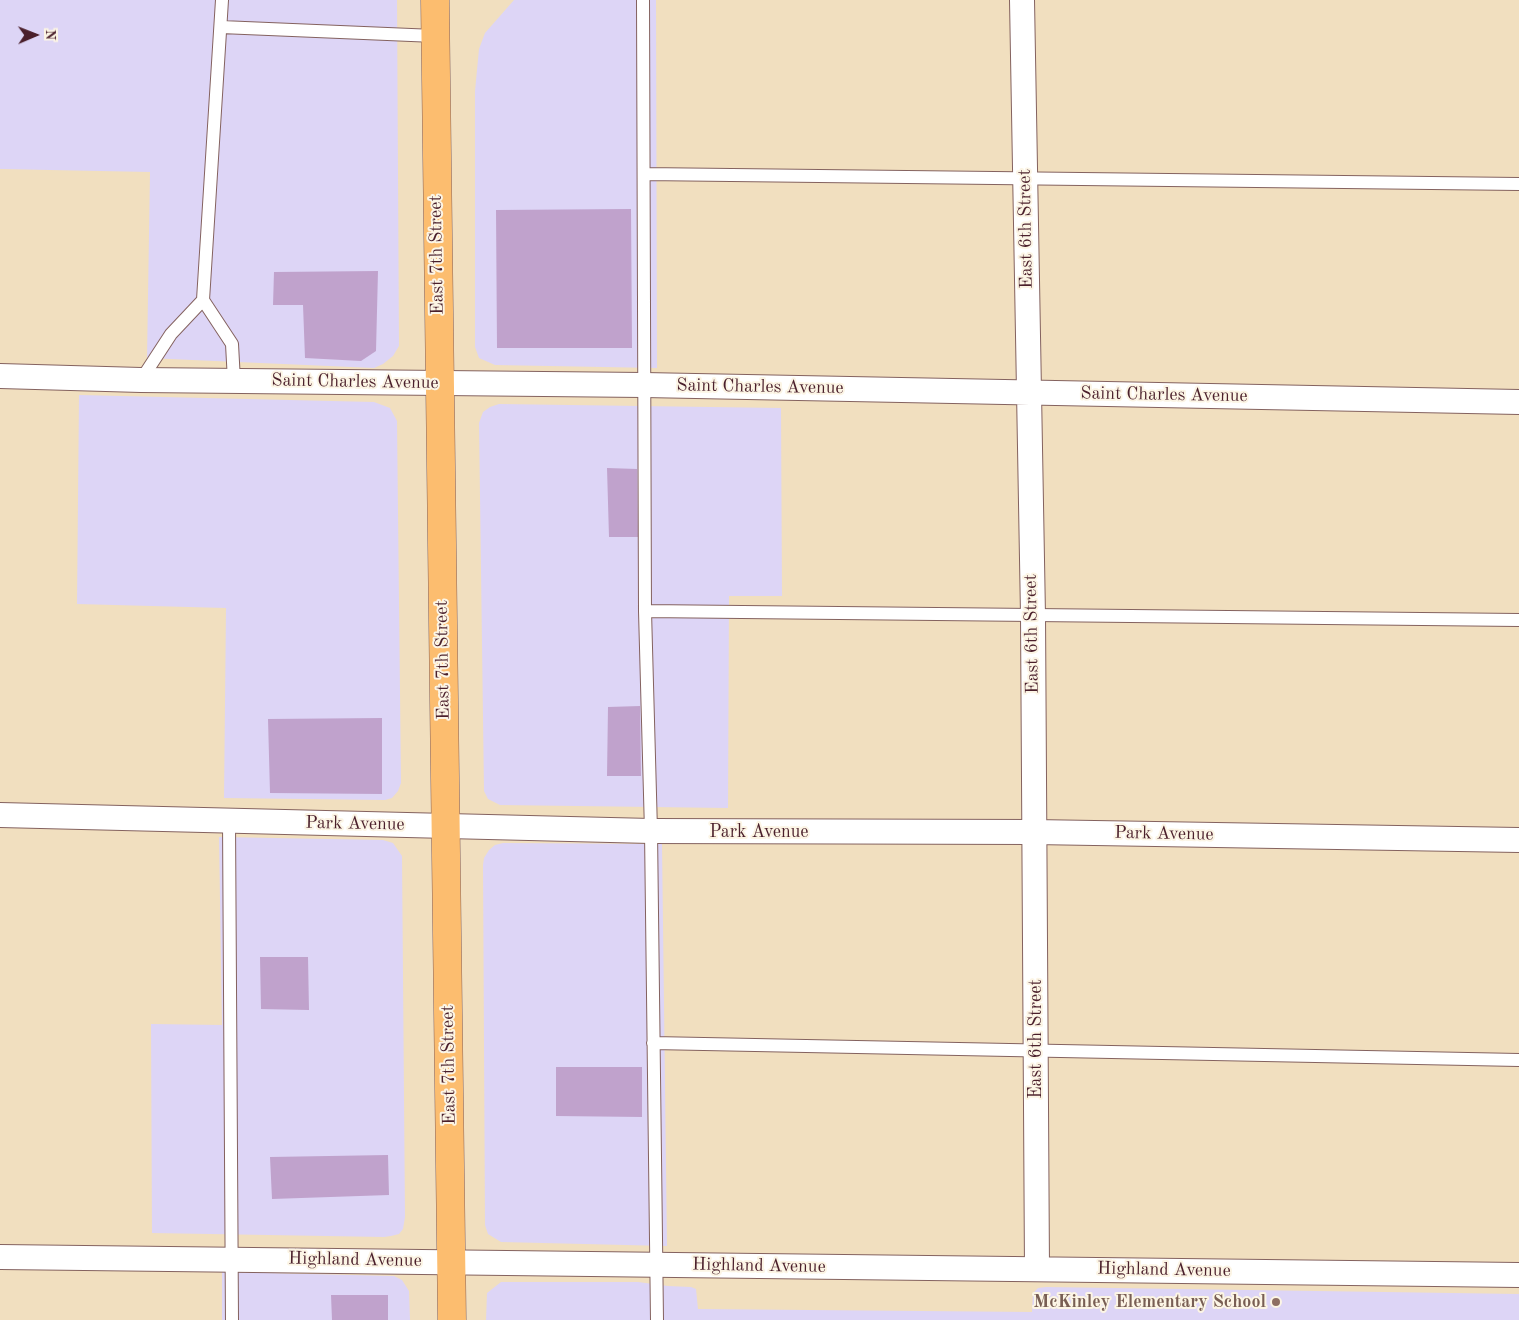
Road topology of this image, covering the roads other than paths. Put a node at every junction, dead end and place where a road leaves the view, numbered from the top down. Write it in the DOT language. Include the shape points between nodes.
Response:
graph roads {
  1 [pos="222,0"];
  2 [pos="435,0"];
  3 [pos="643,0"];
  4 [pos="1022,0"];
  5 [pos="221,27"];
  6 [pos="435,36"];
  7 [pos="644,174"];
  8 [pos="1025,179"];
  9 [pos="1519,184"];
  10 [pos="203,300"];
  11 [pos="0,376"];
  12 [pos="141,380"];
  13 [pos="234,381"];
  14 [pos="439,383"];
  15 [pos="644,385"];
  16 [pos="1029,392"];
  17 [pos="1519,402"];
  18 [pos="645,612"];
  19 [pos="1032,615"];
  20 [pos="1519,620"];
  21 [pos="0,815"];
  22 [pos="229,821"];
  23 [pos="446,826"];
  24 [pos="651,831"];
  25 [pos="1034,832"];
  26 [pos="1519,840"];
  27 [pos="654,1043"];
  28 [pos="1036,1052"];
  29 [pos="1519,1060"];
  30 [pos="0,1257"];
  31 [pos="232,1259"];
  32 [pos="452,1261"];
  33 [pos="656,1265"];
  34 [pos="1037,1269"];
  35 [pos="1519,1275"];
  36 [pos="232,1320"];
  37 [pos="452,1320"];
  38 [pos="657,1320"];
  1 -- 5 [label="lane"];
  2 -- 6 [label="main road, East 7th Street"];
  3 -- 7 [label="lane"];
  4 -- 8 [label="street, East 6th Street"];
  5 -- 6 [label="lane"];
  5 -- 10 [label="lane"];
  6 -- 14 [label="main road, East 7th Street"];
  7 -- 8 [label="lane"];
  7 -- 15 [label="lane"];
  8 -- 9 [label="lane"];
  8 -- 16 [label="street, East 6th Street"];
  10 -- 12 [label="lane" via="171,334"];
  10 -- 13 [label="lane" via="232,344"];
  11 -- 12 [label="street, Saint Charles Avenue"];
  12 -- 13 [label="street, Saint Charles Avenue"];
  13 -- 14 [label="street, Saint Charles Avenue"];
  14 -- 15 [label="street, Saint Charles Avenue"];
  14 -- 23 [label="main road, East 7th Street"];
  15 -- 16 [label="street, Saint Charles Avenue"];
  15 -- 18 [label="lane"];
  16 -- 17 [label="street, Saint Charles Avenue"];
  16 -- 19 [label="street, East 6th Street"];
  18 -- 19 [label="lane"];
  18 -- 24 [label="lane"];
  19 -- 20 [label="lane"];
  19 -- 25 [label="street, East 6th Street"];
  21 -- 22 [label="street, Park Avenue"];
  22 -- 23 [label="street, Park Avenue"];
  22 -- 31 [label="lane"];
  23 -- 24 [label="street, Park Avenue"];
  23 -- 32 [label="main road, East 7th Street"];
  24 -- 25 [label="street, Park Avenue"];
  24 -- 27 [label="lane"];
  25 -- 26 [label="street, Park Avenue"];
  25 -- 28 [label="street, East 6th Street"];
  27 -- 28 [label="lane"];
  27 -- 33 [label="lane"];
  28 -- 29 [label="lane"];
  28 -- 34 [label="street, East 6th Street"];
  30 -- 31 [label="street, Highland Avenue"];
  31 -- 32 [label="street, Highland Avenue"];
  31 -- 36 [label="lane"];
  32 -- 33 [label="street, Highland Avenue"];
  32 -- 37 [label="main road, East 7th Street"];
  33 -- 34 [label="street, Highland Avenue"];
  33 -- 38 [label="lane"];
  34 -- 35 [label="street, Highland Avenue"];
}
